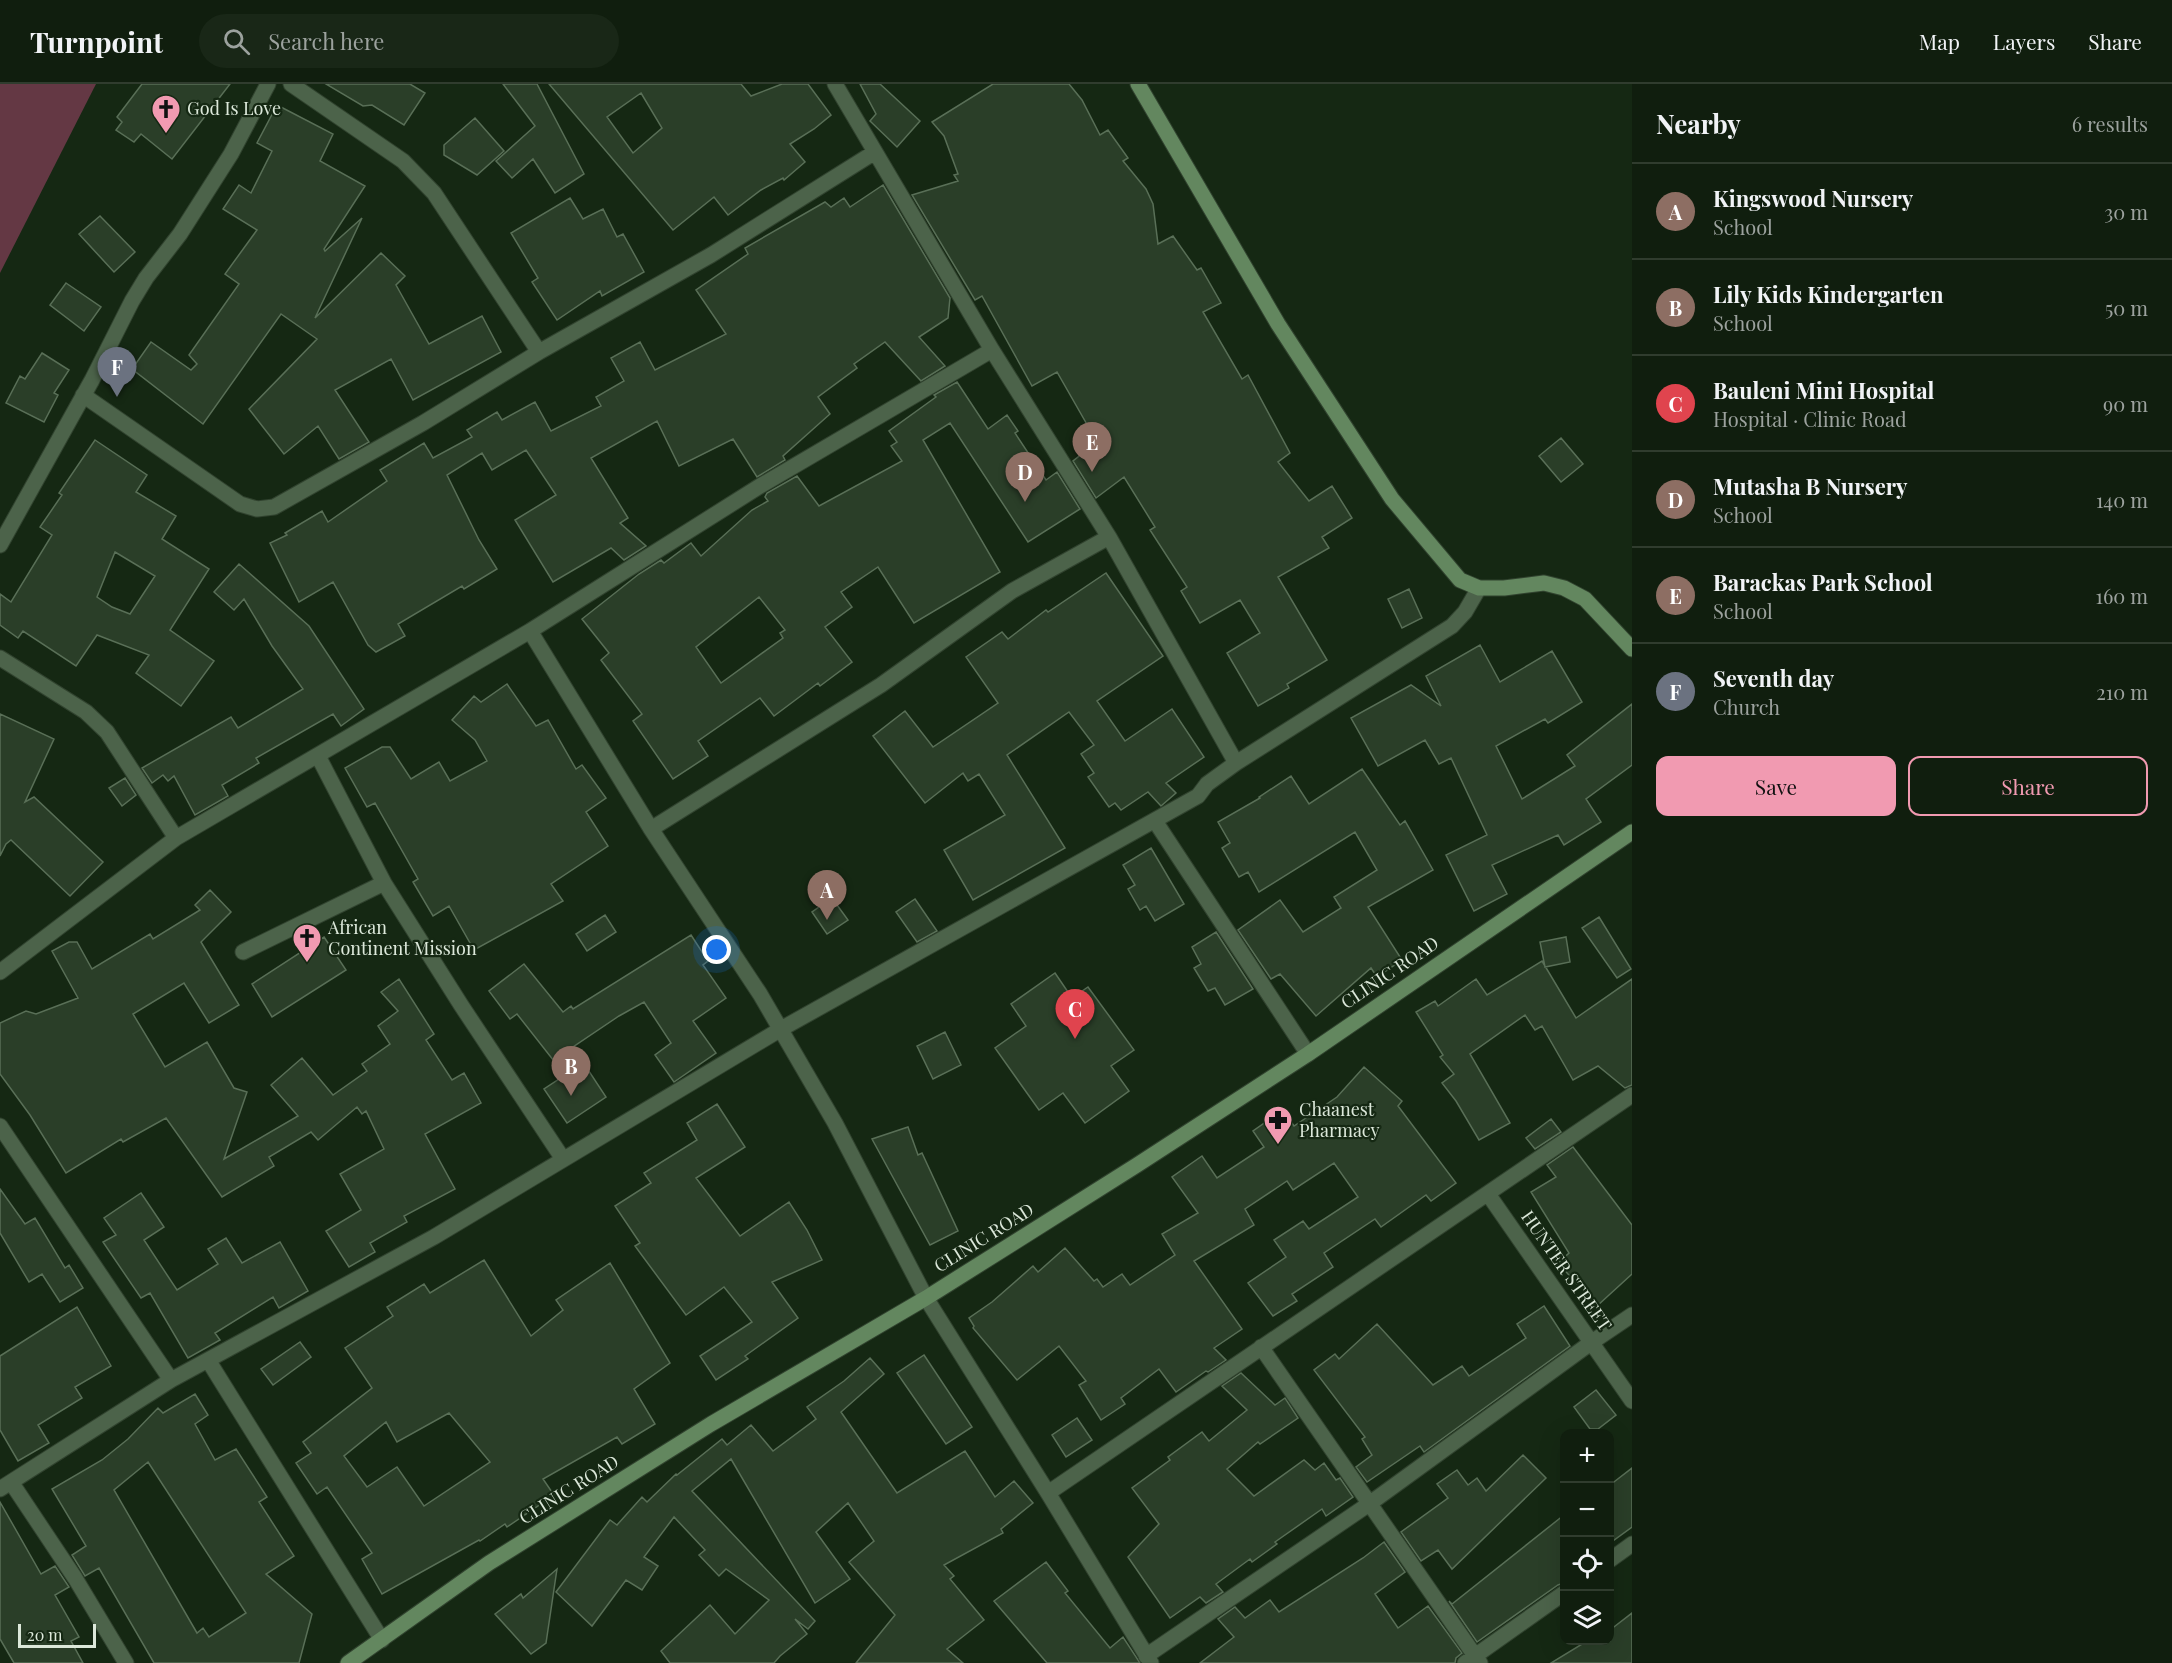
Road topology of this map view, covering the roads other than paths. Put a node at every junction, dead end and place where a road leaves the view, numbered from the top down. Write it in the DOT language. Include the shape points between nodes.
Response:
graph roads {
  1 [pos="268,84"];
  2 [pos="291,84"];
  3 [pos="835,84"];
  4 [pos="1138,84"];
  5 [pos="875,152"];
  6 [pos="992,350"];
  7 [pos="539,352"];
  8 [pos="83,395"];
  9 [pos="1109,537"];
  10 [pos="0,545"];
  11 [pos="1479,588"];
  12 [pos="530,631"];
  13 [pos="1632,649"];
  14 [pos="0,658"];
  15 [pos="318,756"];
  16 [pos="1236,763"];
  17 [pos="1155,821"];
  18 [pos="651,829"];
  19 [pos="1632,832"];
  20 [pos="176,838"];
  21 [pos="384,883"];
  22 [pos="243,952"];
  23 [pos="0,972"];
  24 [pos="781,1029"];
  25 [pos="1308,1054"];
  26 [pos="1632,1095"];
  27 [pos="0,1126"];
  28 [pos="563,1159"];
  29 [pos="1488,1194"];
  30 [pos="926,1298"];
  31 [pos="1632,1315"];
  32 [pos="1592,1342"];
  33 [pos="1262,1347"];
  34 [pos="208,1360"];
  35 [pos="171,1380"];
  36 [pos="1632,1401"];
  37 [pos="5,1486"];
  38 [pos="1048,1493"];
  39 [pos="1369,1504"];
  40 [pos="1632,1544"];
  41 [pos="1614,1557"];
  42 [pos="1560,1596"];
  43 [pos="382,1640"];
  44 [pos="1148,1659"];
  45 [pos="1474,1661"];
  46 [pos="126,1663"];
  47 [pos="348,1663"];
  1 -- 8 [label="street" via="231,154 180,234 146,278"];
  2 -- 7 [label="street" via="403,161 422,180"];
  3 -- 5 [label="street"];
  4 -- 11 [label="street" via="1278,324 1392,500 1460,580"];
  5 -- 6 [label="street"];
  5 -- 7 [label="street" via="711,255"];
  6 -- 9 [label="street"];
  6 -- 12 [label="street" via="760,486"];
  7 -- 8 [label="street" via="288,500 257,509 240,504"];
  8 -- 10 [label="street"];
  9 -- 16 [label="street"];
  9 -- 18 [label="street" via="1012,591 881,685"];
  11 -- 13 [label="street" via="1544,584 1564,588 1585,600"];
  11 -- 16 [label="street" via="1452,626"];
  12 -- 15 [label="street"];
  12 -- 18 [label="street"];
  14 -- 20 [label="street" via="86,712 107,732"];
  15 -- 20 [label="street"];
  15 -- 21 [label="street"];
  16 -- 17 [label="street" via="1207,784 1198,796"];
  17 -- 24 [label="street"];
  17 -- 25 [label="street"];
  18 -- 24 [label="street"];
  19 -- 25 [label="street, CLINIC ROAD"];
  20 -- 23 [label="street"];
  21 -- 22 [label="street"];
  21 -- 28 [label="street"];
  24 -- 28 [label="street"];
  24 -- 30 [label="street"];
  25 -- 30 [label="street, CLINIC ROAD"];
  26 -- 29 [label="street"];
  27 -- 35 [label="street"];
  28 -- 34 [label="street" via="434,1237"];
  29 -- 32 [label="street, HUNTER STREET"];
  29 -- 33 [label="street"];
  30 -- 38 [label="street"];
  30 -- 43 [label="street, CLINIC ROAD" via="711,1424 489,1563"];
  31 -- 32 [label="street"];
  32 -- 36 [label="street, HUNTER STREET"];
  32 -- 39 [label="street"];
  33 -- 38 [label="street"];
  33 -- 39 [label="street"];
  34 -- 35 [label="street"];
  34 -- 43 [label="street"];
  35 -- 37 [label="street"];
  37 -- 46 [label="street" via="75,1578"];
  38 -- 44 [label="street"];
  39 -- 44 [label="street"];
  39 -- 45 [label="street"];
  40 -- 41 [label="street"];
  42 -- 45 [label="street"];
  43 -- 47 [label="street, CLINIC ROAD"];
}
